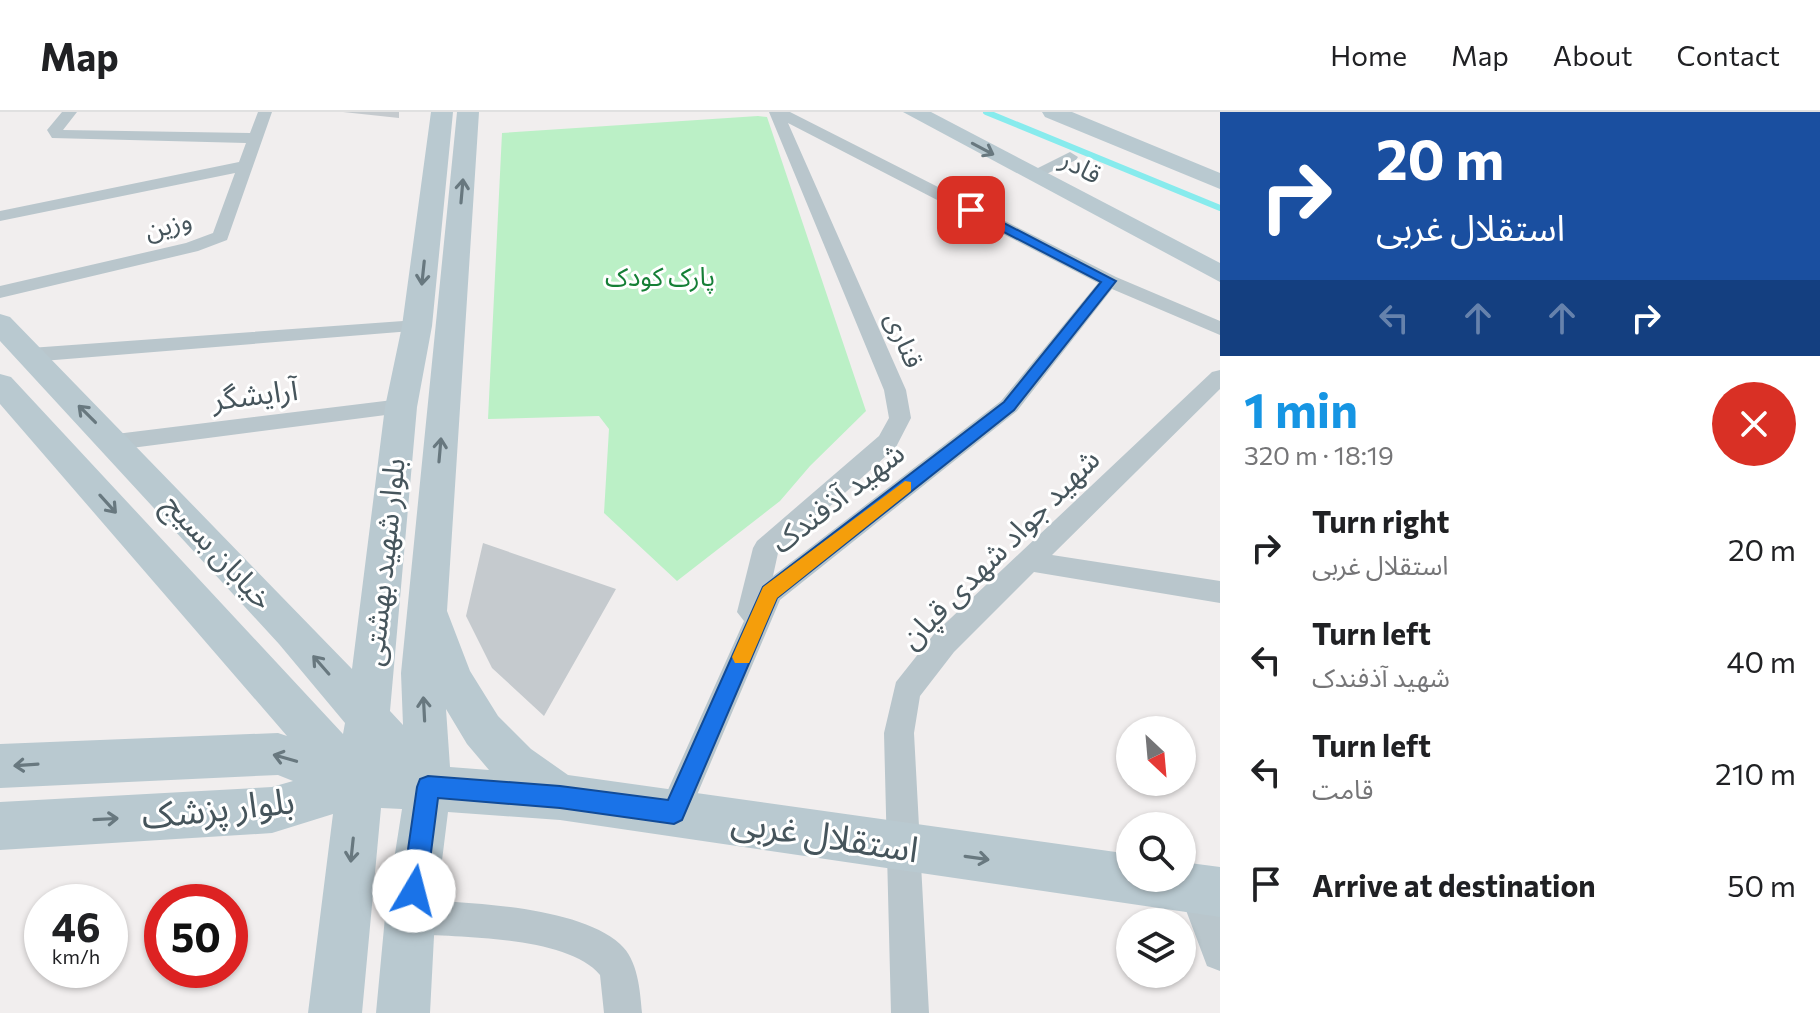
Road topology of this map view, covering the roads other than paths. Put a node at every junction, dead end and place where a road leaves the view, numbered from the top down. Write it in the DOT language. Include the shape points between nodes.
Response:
graph roads {
  1 [pos="70,112"];
  2 [pos="265,112"];
  3 [pos="777,112"];
  4 [pos="914,112"];
  5 [pos="1061,113"];
  6 [pos="454,128"];
  7 [pos="254,138"];
  8 [pos="1070,157"];
  9 [pos="244,166"];
  10 [pos="1032,175"];
  11 [pos="1220,182"];
  12 [pos="0,216"];
  13 [pos="1220,274"];
  14 [pos="1109,281"];
  15 [pos="0,292"];
  16 [pos="0,323"];
  17 [pos="417,326"];
  18 [pos="1220,329"];
  19 [pos="30,355"];
  20 [pos="1220,377"];
  21 [pos="1,385"];
  22 [pos="401,407"];
  23 [pos="116,442"];
  24 [pos="1028,561"];
  25 [pos="1220,592"];
  26 [pos="428,596"];
  27 [pos="740,661"];
  28 [pos="365,716"];
  29 [pos="0,766"];
  30 [pos="359,784"];
  31 [pos="428,787"];
  32 [pos="560,797"];
  33 [pos="674,812"];
  34 [pos="0,826"];
  35 [pos="902,848"];
  36 [pos="1207,890"];
  37 [pos="410,917"];
  38 [pos="1220,953"];
  39 [pos="335,1013"];
  40 [pos="403,1013"];
  41 [pos="623,1013"];
  42 [pos="910,1013"];
  1 -- 7 [label="street" via="55,130 57,135"];
  2 -- 7 [label="street, وزین"];
  3 -- 14 [label="street"];
  3 -- 27 [label="street, قناری" via="895,390 900,418 888,441 766,548"];
  4 -- 10 [label="main road, قادر, one-way"];
  5 -- 11 [label="main road"];
  6 -- 17 [label="main road, بلوار شهید بهشتی, one-way"];
  26 -- 6 [label="main road, بلوار شهید بهشتی, one-way"];
  7 -- 9 [label="street, وزین"];
  8 -- 10 [label="street"];
  9 -- 12 [label="street"];
  9 -- 15 [label="street, وزین" via="221,236"];
  10 -- 13 [label="main road, قادر"];
  14 -- 18 [label="street"];
  14 -- 27 [label="street, شهید آذفندک" via="1009,406 770,593"];
  16 -- 19 [label="main road, خیابان بسیج"];
  17 -- 19 [label="street"];
  17 -- 22 [label="main road, بلوار شهید بهشتی"];
  23 -- 19 [label="main road, خیابان بسیج, one-way"];
  20 -- 24 [label="street, شهید جواد شهدی قپان"];
  21 -- 30 [label="main road, خیابان بسیج, one-way"];
  22 -- 23 [label="street, آرایشگر"];
  22 -- 28 [label="main road, بلوار شهید بهشتی"];
  28 -- 23 [label="main road, خیابان بسیج, one-way"];
  24 -- 25 [label="street"];
  24 -- 35 [label="street, شهید جواد شهدی قپان" via="944,643 906,691 899,733"];
  31 -- 26 [label="main road, بلوار شهید بهشتی, one-way" via="422,673"];
  26 -- 32 [label="main road" via="441,655 473,718 509,759"];
  27 -- 33 [label="street, شهید آذفندک"];
  28 -- 30 [label="main road, بلوار شهید بهشتی"];
  28 -- 31 [label="main road, خیابان بسیج"];
  30 -- 29 [label="main road, بلوار پزشک, one-way" via="278,754"];
  30 -- 31 [label="main road, استقلال غربی"];
  34 -- 30 [label="main road, بلوار پزشک, one-way" via="272,810"];
  30 -- 39 [label="main road, بلوار شهید بهشتی, one-way"];
  31 -- 32 [label="main road, استقلال غربی"];
  31 -- 37 [label="main road, بلوار شهید بهشتی"];
  32 -- 33 [label="main road, استقلال غربی"];
  33 -- 35 [label="main road, استقلال غربی"];
  35 -- 36 [label="main road, استقلال غربی, one-way"];
  35 -- 42 [label="street, شهید جواد شهدی قپان"];
  36 -- 38 [label="street"];
  37 -- 40 [label="main road, بلوار شهید بهشتی"];
  37 -- 41 [label="street" via="499,924 583,939 607,956 622,980"];
}
